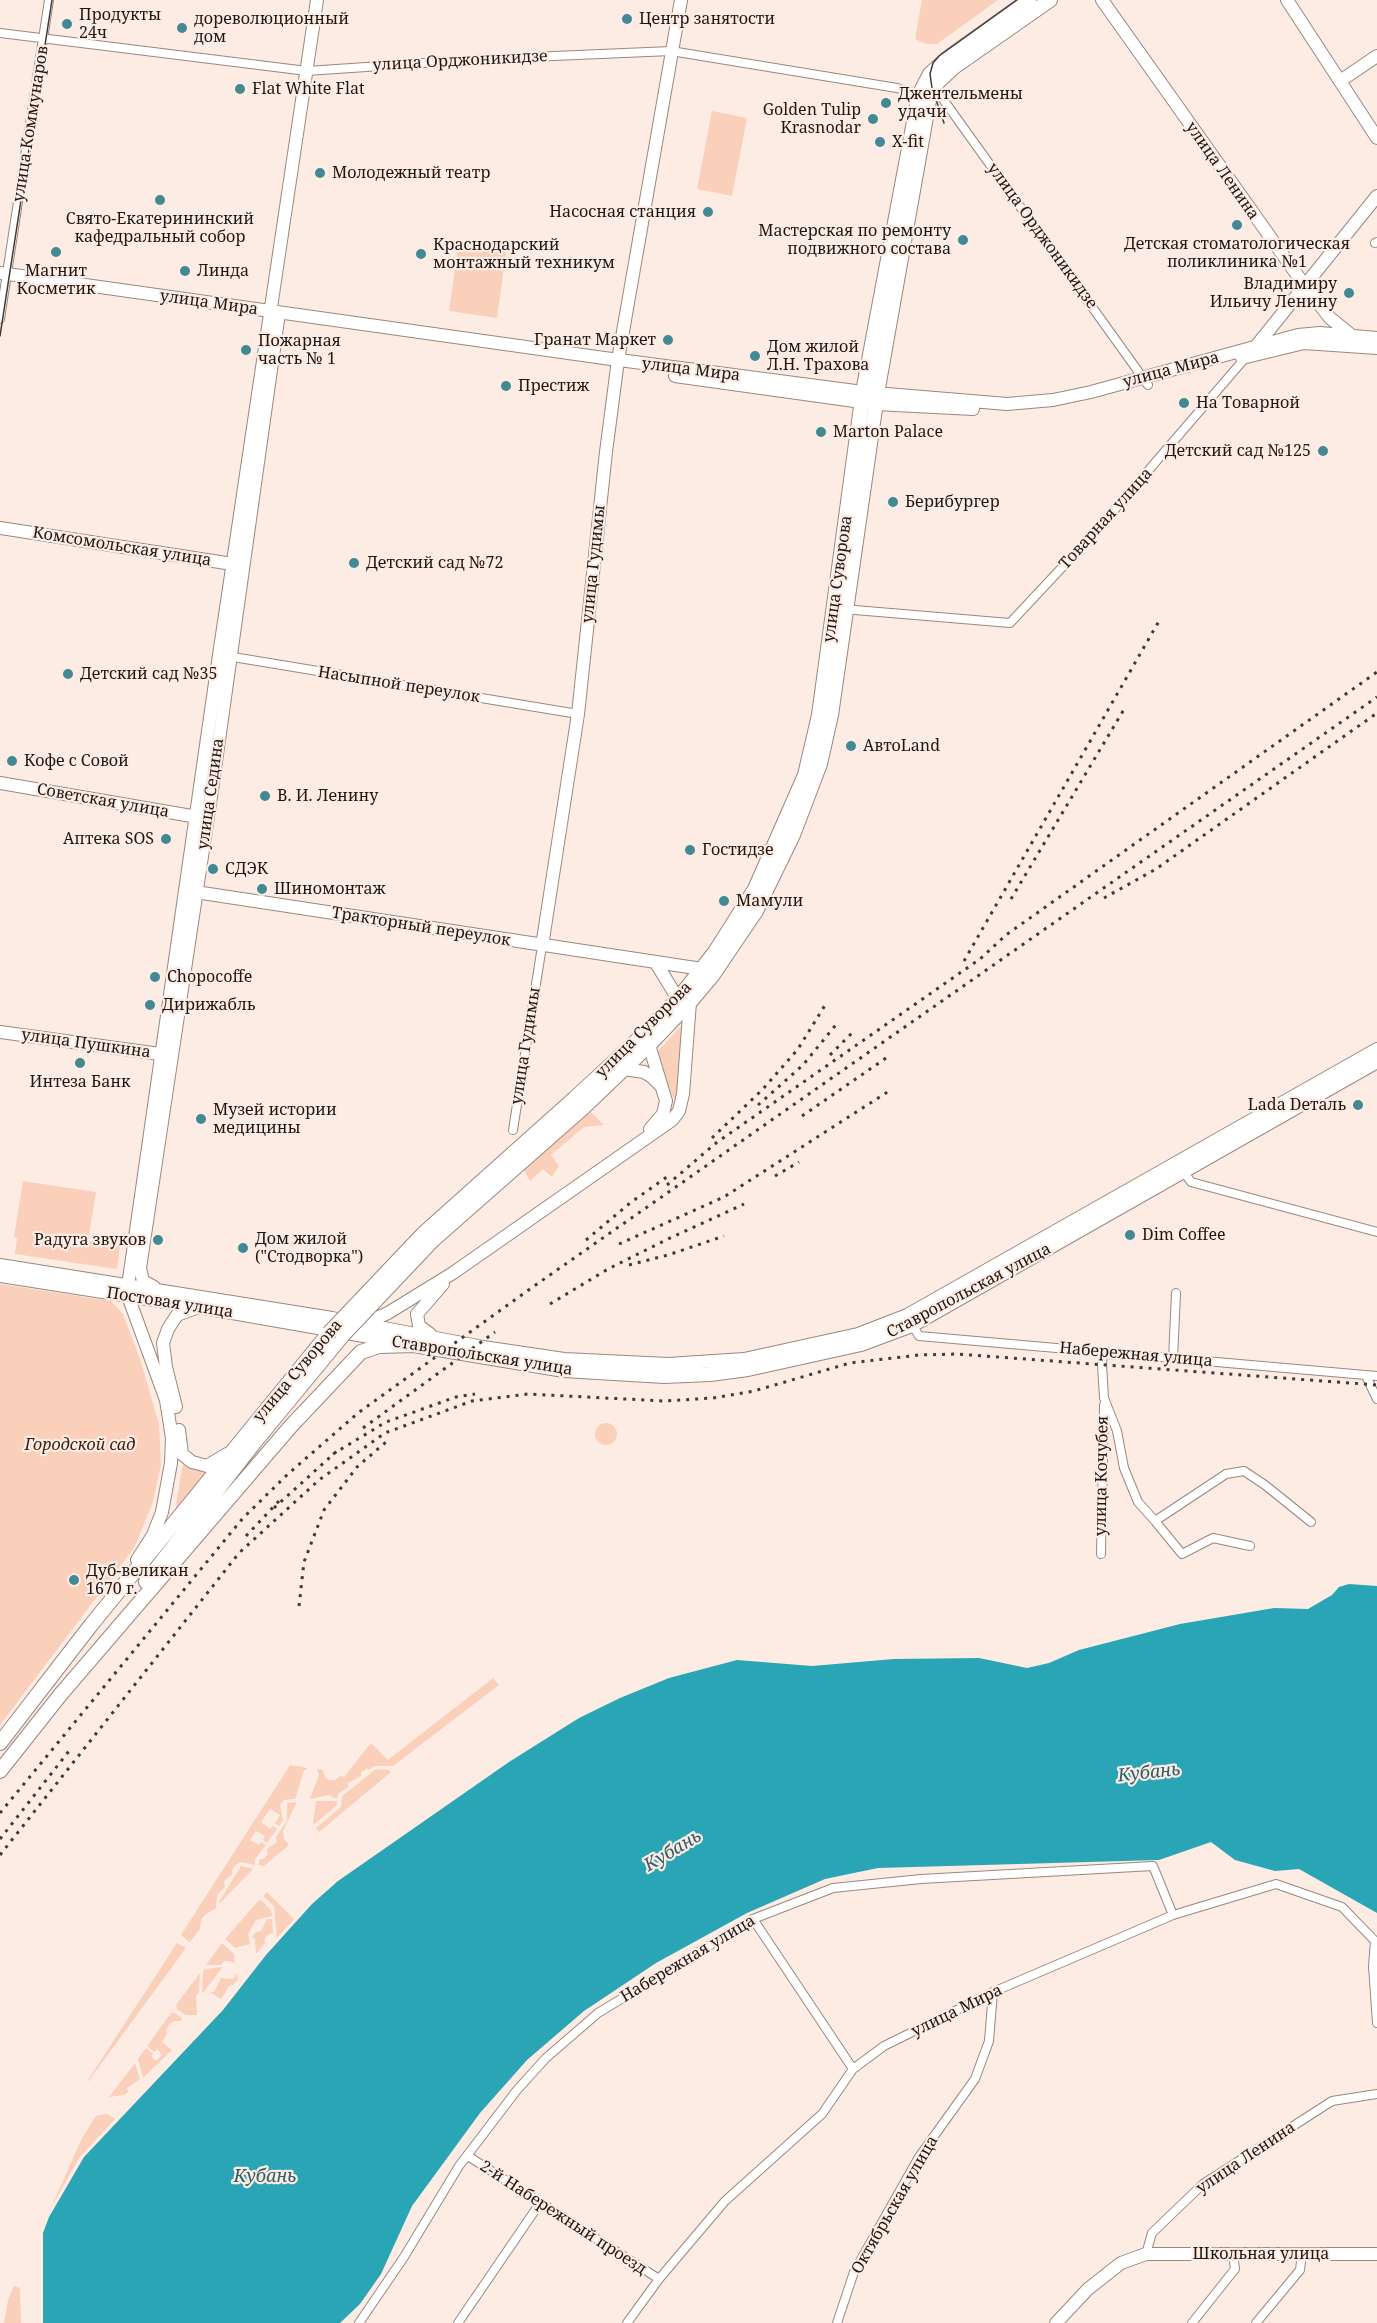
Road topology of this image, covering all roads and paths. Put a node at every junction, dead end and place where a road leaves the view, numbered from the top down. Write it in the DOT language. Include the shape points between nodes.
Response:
graph roads {
  1 [pos="49,0"];
  2 [pos="317,0"];
  3 [pos="681,0"];
  4 [pos="1029,0"];
  5 [pos="1050,0"];
  6 [pos="1102,0"];
  7 [pos="1287,0"];
  8 [pos="0,33"];
  9 [pos="44,39"];
  10 [pos="671,51"];
  11 [pos="1377,56"];
  12 [pos="307,71"];
  13 [pos="1340,81"];
  14 [pos="935,88"];
  15 [pos="918,95"];
  16 [pos="1377,138"];
  17 [pos="1377,196"];
  18 [pos="3,277"];
  19 [pos="1305,286"];
  20 [pos="274,316"];
  21 [pos="0,319"];
  22 [pos="1351,335"];
  23 [pos="1377,338"];
  24 [pos="1257,345"];
  25 [pos="1377,348"];
  26 [pos="1246,357"];
  27 [pos="617,364"];
  28 [pos="1145,382"];
  29 [pos="869,398"];
  30 [pos="0,528"];
  31 [pos="238,565"];
  32 [pos="840,609"];
  33 [pos="224,656"];
  34 [pos="578,714"];
  35 [pos="0,783"];
  36 [pos="202,818"];
  37 [pos="191,891"];
  38 [pos="542,946"];
  39 [pos="656,963"];
  40 [pos="707,972"];
  41 [pos="684,1001"];
  42 [pos="0,1032"];
  43 [pos="647,1039"];
  44 [pos="1377,1049"];
  45 [pos="166,1055"];
  46 [pos="1377,1061"];
  47 [pos="624,1069"];
  48 [pos="662,1087"];
  49 [pos="579,1103"];
  50 [pos="681,1103"];
  51 [pos="666,1105"];
  52 [pos="513,1130"];
  53 [pos="635,1146"];
  54 [pos="1181,1166"];
  55 [pos="1377,1232"];
  56 [pos="0,1265"];
  57 [pos="453,1273"];
  58 [pos="0,1276"];
  59 [pos="128,1291"];
  60 [pos="170,1293"];
  61 [pos="1176,1293"];
  62 [pos="198,1307"];
  63 [pos="311,1314"];
  64 [pos="909,1320"];
  65 [pos="364,1323"];
  66 [pos="339,1331"];
  67 [pos="442,1339"];
  68 [pos="414,1345"];
  69 [pos="1103,1352"];
  70 [pos="1173,1359"];
  71 [pos="1366,1376"];
  72 [pos="1377,1376"];
  73 [pos="1376,1395"];
  74 [pos="1104,1398"];
  75 [pos="249,1439"];
  76 [pos="235,1448"];
  77 [pos="1155,1521"];
  78 [pos="1311,1522"];
  79 [pos="1250,1546"];
  80 [pos="1101,1554"];
  81 [pos="114,1597"];
  82 [pos="61,1694"];
  83 [pos="0,1743"];
  84 [pos="0,1771"];
  85 [pos="1173,1915"];
  86 [pos="753,1918"];
  87 [pos="993,1992"];
  88 [pos="1377,2023"];
  89 [pos="853,2069"];
  90 [pos="1377,2094"];
  91 [pos="468,2156"];
  92 [pos="540,2203"];
  93 [pos="1302,2253"];
  94 [pos="1146,2254"];
  95 [pos="1233,2254"];
  96 [pos="1377,2254"];
  97 [pos="659,2279"];
  98 [pos="359,2323"];
  99 [pos="458,2323"];
  100 [pos="627,2323"];
  101 [pos="837,2323"];
  102 [pos="1056,2323"];
  103 [pos="1192,2323"];
  104 [pos="1256,2323"];
  1 -- 9 [label="street, улица Коммунаров"];
  2 -- 12 [label="main road"];
  3 -- 10 [label="main road, улица Гудимы"];
  4 -- 15 [label="main road, улица Суворова" via="949,57 930,74"];
  5 -- 14 [label="main road, улица Суворова" via="954,67"];
  6 -- 19 [label="main road, улица Ленина"];
  7 -- 13 [label="main road"];
  8 -- 9 [label="street, улица Орджоникидзе"];
  9 -- 12 [label="street, улица Орджоникидзе"];
  9 -- 18 [label="street, улица Коммунаров"];
  10 -- 12 [label="street, улица Орджоникидзе"];
  10 -- 15 [label="street, улица Орджоникидзе" via="883,85"];
  10 -- 27 [label="main road, улица Гудимы"];
  11 -- 13 [label="main road"];
  12 -- 20 [label="main road, улица Седина"];
  13 -- 16 [label="main road"];
  14 -- 28 [label="street, улица Орджоникидзе"];
  14 -- 29 [label="main road, улица Суворова" via="929,100"];
  15 -- 29 [label="main road, улица Суворова"];
  17 -- 19 [label="main road"];
  18 -- 20 [label="main road, улица Мира"];
  18 -- 21 [label="street, улица Коммунаров"];
  19 -- 22 [label="main road, улица Ленина" via="1330,318"];
  19 -- 24 [label="main road"];
  20 -- 27 [label="main road, улица Мира"];
  20 -- 31 [label="main road, улица Седина"];
  22 -- 23 [label="main road, улица Мира"];
  22 -- 24 [label="main road, улица Мира" via="1299,335"];
  24 -- 26 [label="main road"];
  24 -- 28 [label="main road, улица Мира"];
  25 -- 26 [label="main road, улица Мира" via="1304,343"];
  26 -- 28 [label="main road, улица Мира"];
  26 -- 32 [label="street, Товарная улица" via="1098,529 1010,623"];
  27 -- 29 [label="main road, улица Мира"];
  27 -- 34 [label="main road, улица Гудимы"];
  28 -- 29 [label="main road, улица Мира" via="1053,400 1007,404"];
  29 -- 32 [label="main road, улица Суворова"];
  30 -- 31 [label="main road, Комсомольская улица"];
  31 -- 33 [label="main road, улица Седина"];
  32 -- 40 [label="main road, улица Суворова" via="805,775 750,898"];
  33 -- 34 [label="street, Насыпной переулок"];
  33 -- 36 [label="main road, улица Седина"];
  34 -- 38 [label="main road, улица Гудимы"];
  35 -- 36 [label="main road, Советская улица"];
  36 -- 37 [label="main road, улица Седина"];
  37 -- 38 [label="main road, Тракторный переулок"];
  37 -- 45 [label="main road, улица Седина"];
  38 -- 39 [label="main road, Тракторный переулок"];
  38 -- 52 [label="street, улица Гудимы"];
  39 -- 40 [label="main road, Тракторный переулок"];
  39 -- 41 [label="main road"];
  40 -- 41 [label="main road, улица Суворова"];
  41 -- 43 [label="main road, улица Суворова"];
  41 -- 50 [label="main road" via="685,1081"];
  42 -- 45 [label="main road, улица Пушкина"];
  43 -- 47 [label="main road, улица Суворова"];
  43 -- 48 [label="main road"];
  43 -- 49 [label="main road, улица Суворова"];
  44 -- 54 [label="main road, Ставропольская улица"];
  45 -- 59 [label="main road, улица Седина"];
  45 -- 60 [label="main road, улица Седина" via="140,1272 146,1283"];
  46 -- 54 [label="main road, Ставропольская улица"];
  47 -- 48 [label="main road" via="644,1072"];
  47 -- 49 [label="main road, улица Суворова"];
  48 -- 51 [label="main road"];
  49 -- 75 [label="main road, улица Суворова, bridge" via="402,1255 329,1333"];
  50 -- 51 [label="main road"];
  50 -- 53 [label="main road" via="672,1119"];
  51 -- 53 [label="main road" via="655,1125"];
  53 -- 57 [label="main road"];
  54 -- 55 [label="street" via="1191,1182"];
  54 -- 64 [label="main road, Ставропольская улица"];
  56 -- 59 [label="main road, Постовая улица"];
  57 -- 65 [label="main road" via="388,1313"];
  57 -- 67 [label="main road, Ставропольская улица" via="417,1314 421,1329"];
  58 -- 59 [label="main road, Постовая улица"];
  59 -- 60 [label="main road, Постовая улица"];
  59 -- 62 [label="main road, Постовая улица"];
  59 -- 81 [label="main road" via="166,1400 172,1438 167,1489 153,1535"];
  60 -- 63 [label="main road, Постовая улица"];
  61 -- 70 [label="street"];
  62 -- 66 [label="main road, Постовая улица"];
  62 -- 76 [label="main road" via="177,1315 163,1343 180,1447 186,1458 207,1466"];
  63 -- 65 [label="main road, Ставропольская улица"];
  64 -- 67 [label="main road, Ставропольская улица" via="744,1359 668,1364 594,1361"];
  64 -- 68 [label="main road, Ставропольская улица" via="861,1344 730,1372 687,1375 564,1370"];
  64 -- 69 [label="street, Набережная улица" via="919,1336"];
  65 -- 67 [label="main road, Ставропольская улица"];
  66 -- 68 [label="main road, Ставропольская улица"];
  68 -- 82 [label="main road, улица Суворова" via="370,1348 351,1359"];
  69 -- 70 [label="street, Набережная улица"];
  69 -- 74 [label="street, улица Кочубея"];
  70 -- 71 [label="street, Набережная улица"];
  71 -- 72 [label="street, Набережная улица"];
  71 -- 73 [label="street"];
  74 -- 77 [label="street, улица Кочубея" via="1138,1502"];
  74 -- 80 [label="street, улица Кочубея"];
  75 -- 76 [label="main road, улица Суворова"];
  75 -- 82 [label="main road, улица Суворова"];
  76 -- 81 [label="main road, улица Суворова"];
  77 -- 78 [label="street" via="1226,1474 1244,1471"];
  77 -- 79 [label="street, улица Кочубея" via="1182,1554 1213,1538"];
  81 -- 83 [label="main road, улица Суворова"];
  82 -- 84 [label="main road, улица Суворова"];
  85 -- 86 [label="street, Набережная улица" via="1153,1866 921,1878 834,1888"];
  85 -- 87 [label="street, улица Мира"];
  85 -- 88 [label="street, улица Мира" via="1276,1884 1342,1907 1375,1941"];
  86 -- 89 [label="street"];
  86 -- 91 [label="street, Набережная улица" via="598,2013 570,2036 517,2090"];
  87 -- 89 [label="street, улица Мира" via="884,2046"];
  87 -- 101 [label="street, Октябрьская улица" via="990,2041 975,2079 919,2157 854,2272"];
  89 -- 97 [label="street, улица Мира" via="822,2114 725,2201"];
  90 -- 94 [label="street, улица Ленина" via="1332,2100 1203,2184 1152,2234"];
  91 -- 92 [label="street, 2-й Набережный проезд"];
  91 -- 98 [label="street, Набережная улица"];
  92 -- 97 [label="street, 2-й Набережный проезд"];
  92 -- 99 [label="street"];
  93 -- 95 [label="main road, Школьная улица"];
  93 -- 96 [label="main road, Школьная улица"];
  93 -- 104 [label="street" via="1300,2270"];
  94 -- 95 [label="main road, Школьная улица"];
  94 -- 102 [label="main road" via="1121,2263 1088,2289"];
  95 -- 103 [label="street" via="1235,2269"];
  97 -- 100 [label="street, улица Мира"];
}
